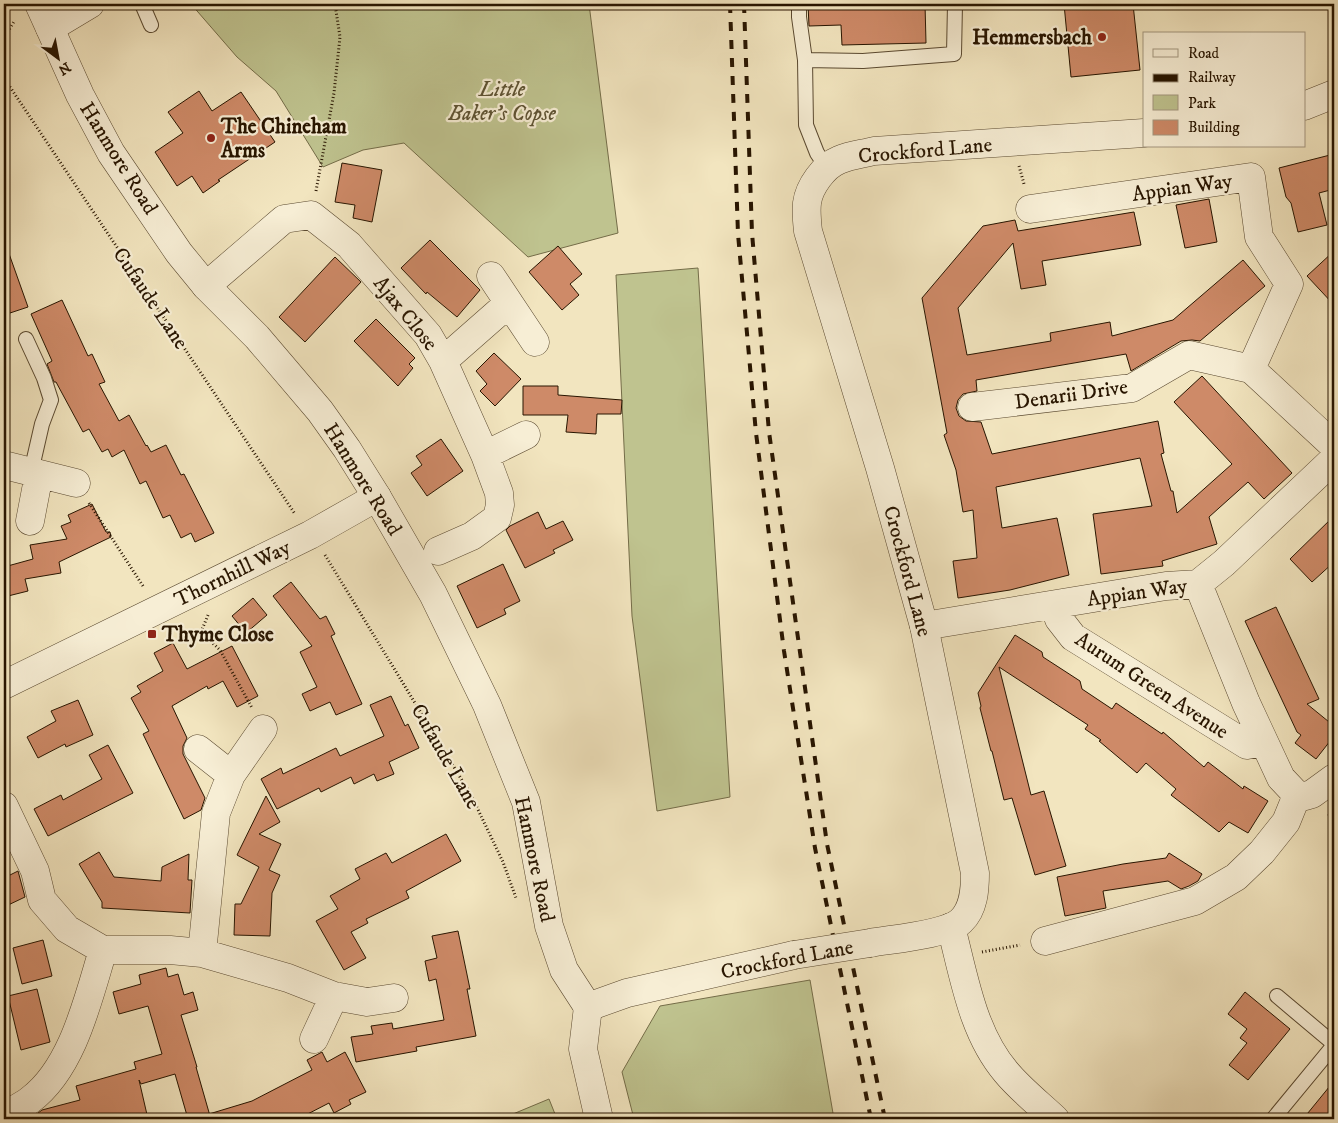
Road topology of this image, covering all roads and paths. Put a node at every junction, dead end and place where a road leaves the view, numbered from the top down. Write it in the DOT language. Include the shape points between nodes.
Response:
graph roads {
  1 [pos="90,4"];
  2 [pos="142,4"];
  3 [pos="335,4"];
  4 [pos="799,4"];
  5 [pos="955,4"];
  6 [pos="45,16"];
  7 [pos="15,20"];
  8 [pos="150,24"];
  9 [pos="4,38"];
  10 [pos="805,60"];
  11 [pos="4,78"];
  12 [pos="1334,94"];
  13 [pos="1306,105"];
  14 [pos="1143,133"];
  15 [pos="1012,142"];
  16 [pos="827,168"];
  17 [pos="1030,209"];
  18 [pos="311,215"];
  19 [pos="491,276"];
  20 [pos="206,286"];
  21 [pos="509,303"];
  22 [pos="26,339"];
  23 [pos="535,342"];
  24 [pos="443,361"];
  25 [pos="1251,369"];
  26 [pos="972,407"];
  27 [pos="526,435"];
  28 [pos="1334,446"];
  29 [pos="485,455"];
  30 [pos="1334,459"];
  31 [pos="4,464"];
  32 [pos="35,473"];
  33 [pos="76,483"];
  34 [pos="377,497"];
  35 [pos="298,519"];
  36 [pos="30,521"];
  37 [pos="320,549"];
  38 [pos="438,552"];
  39 [pos="1198,584"];
  40 [pos="143,586"];
  41 [pos="1054,605"];
  42 [pos="209,612"];
  43 [pos="924,626"];
  44 [pos="4,684"];
  45 [pos="270,726"];
  46 [pos="1264,742"];
  47 [pos="198,750"];
  48 [pos="231,775"];
  49 [pos="1334,778"];
  50 [pos="1297,794"];
  51 [pos="4,806"];
  52 [pos="11,840"];
  53 [pos="518,906"];
  54 [pos="951,927"];
  55 [pos="1045,940"];
  56 [pos="103,950"];
  57 [pos="981,952"];
  58 [pos="202,953"];
  59 [pos="334,996"];
  60 [pos="1277,996"];
  61 [pos="394,998"];
  62 [pos="588,1007"];
  63 [pos="314,1039"];
  64 [pos="1334,1045"];
  65 [pos="4,1116"];
  66 [pos="599,1119"];
  67 [pos="1055,1119"];
  68 [pos="1273,1119"];
  1 -- 6 [label="street"];
  2 -- 8 [label="lane"];
  3 -- 18 [label="path" via="340,37 334,92"];
  4 -- 10 [label="lane"];
  5 -- 10 [label="lane" via="954,54 863,61"];
  6 -- 20 [label="street, Hanmore Road" via="80,95 111,153 179,253"];
  7 -- 9 [label="path"];
  10 -- 16 [label="lane" via="806,125"];
  11 -- 35 [label="path, Cufaude Lane"];
  12 -- 13 [label="street"];
  14 -- 15 [label="street, Crockford Lane"];
  15 -- 16 [label="street, Crockford Lane" via="874,151 848,157"];
  15 -- 17 [label="path"];
  16 -- 43 [label="street, Crockford Lane" via="814,184 807,202 808,231"];
  17 -- 25 [label="street, Appian Way" via="1252,177 1258,237 1289,284"];
  18 -- 20 [label="street" via="284,219"];
  18 -- 24 [label="street, Ajax Close" via="349,245 428,335"];
  19 -- 21 [label="street"];
  20 -- 34 [label="street, Hanmore Road" via="257,337 320,411"];
  21 -- 23 [label="street"];
  21 -- 24 [label="street"];
  22 -- 32 [label="lane" via="51,400 42,424"];
  24 -- 29 [label="street, Ajax Close"];
  25 -- 26 [label="street, Denarii Drive" via="1189,355 1132,388"];
  25 -- 28 [label="street"];
  27 -- 29 [label="street"];
  29 -- 38 [label="street, Ajax Close" via="499,493 497,518 472,536"];
  30 -- 39 [label="street, Appian Way"];
  31 -- 32 [label="street"];
  32 -- 33 [label="street"];
  32 -- 36 [label="street"];
  33 -- 40 [label="path"];
  34 -- 44 [label="street, Thornhill Way" via="310,534"];
  34 -- 62 [label="street, Hanmore Road" via="432,594 487,705 526,802 549,926 564,970"];
  37 -- 53 [label="path, Cufaude Lane" via="471,796 503,862"];
  39 -- 41 [label="street, Appian Way" via="1166,586"];
  39 -- 46 [label="street, Aurum Green Avenue"];
  41 -- 43 [label="street, Appian Way"];
  41 -- 46 [label="street, Aurum Green Avenue" via="1059,619 1073,637 1247,745"];
  42 -- 45 [label="path" via="201,632 220,650"];
  43 -- 54 [label="street, Crockford Lane" via="975,873 974,895 968,912"];
  45 -- 48 [label="street"];
  46 -- 50 [label="street, Aurum Green Avenue" via="1281,778"];
  47 -- 48 [label="street"];
  48 -- 58 [label="street" via="216,813"];
  49 -- 50 [label="street" via="1312,794"];
  50 -- 55 [label="street" via="1286,822 1262,852 1236,877 1196,901"];
  51 -- 52 [label="street"];
  52 -- 56 [label="street" via="35,871 42,900 67,929"];
  54 -- 62 [label="street, Crockford Lane, bridge" via="794,955 627,993"];
  54 -- 67 [label="street" via="982,1035 1006,1071"];
  55 -- 57 [label="path"];
  56 -- 58 [label="street"];
  56 -- 65 [label="street" via="80,1024 56,1074 31,1100"];
  58 -- 59 [label="street" via="288,978"];
  59 -- 61 [label="street" via="367,1002"];
  59 -- 63 [label="street"];
  60 -- 64 [label="lane"];
  62 -- 66 [label="street" via="583,1049"];
  64 -- 68 [label="lane"];
}
